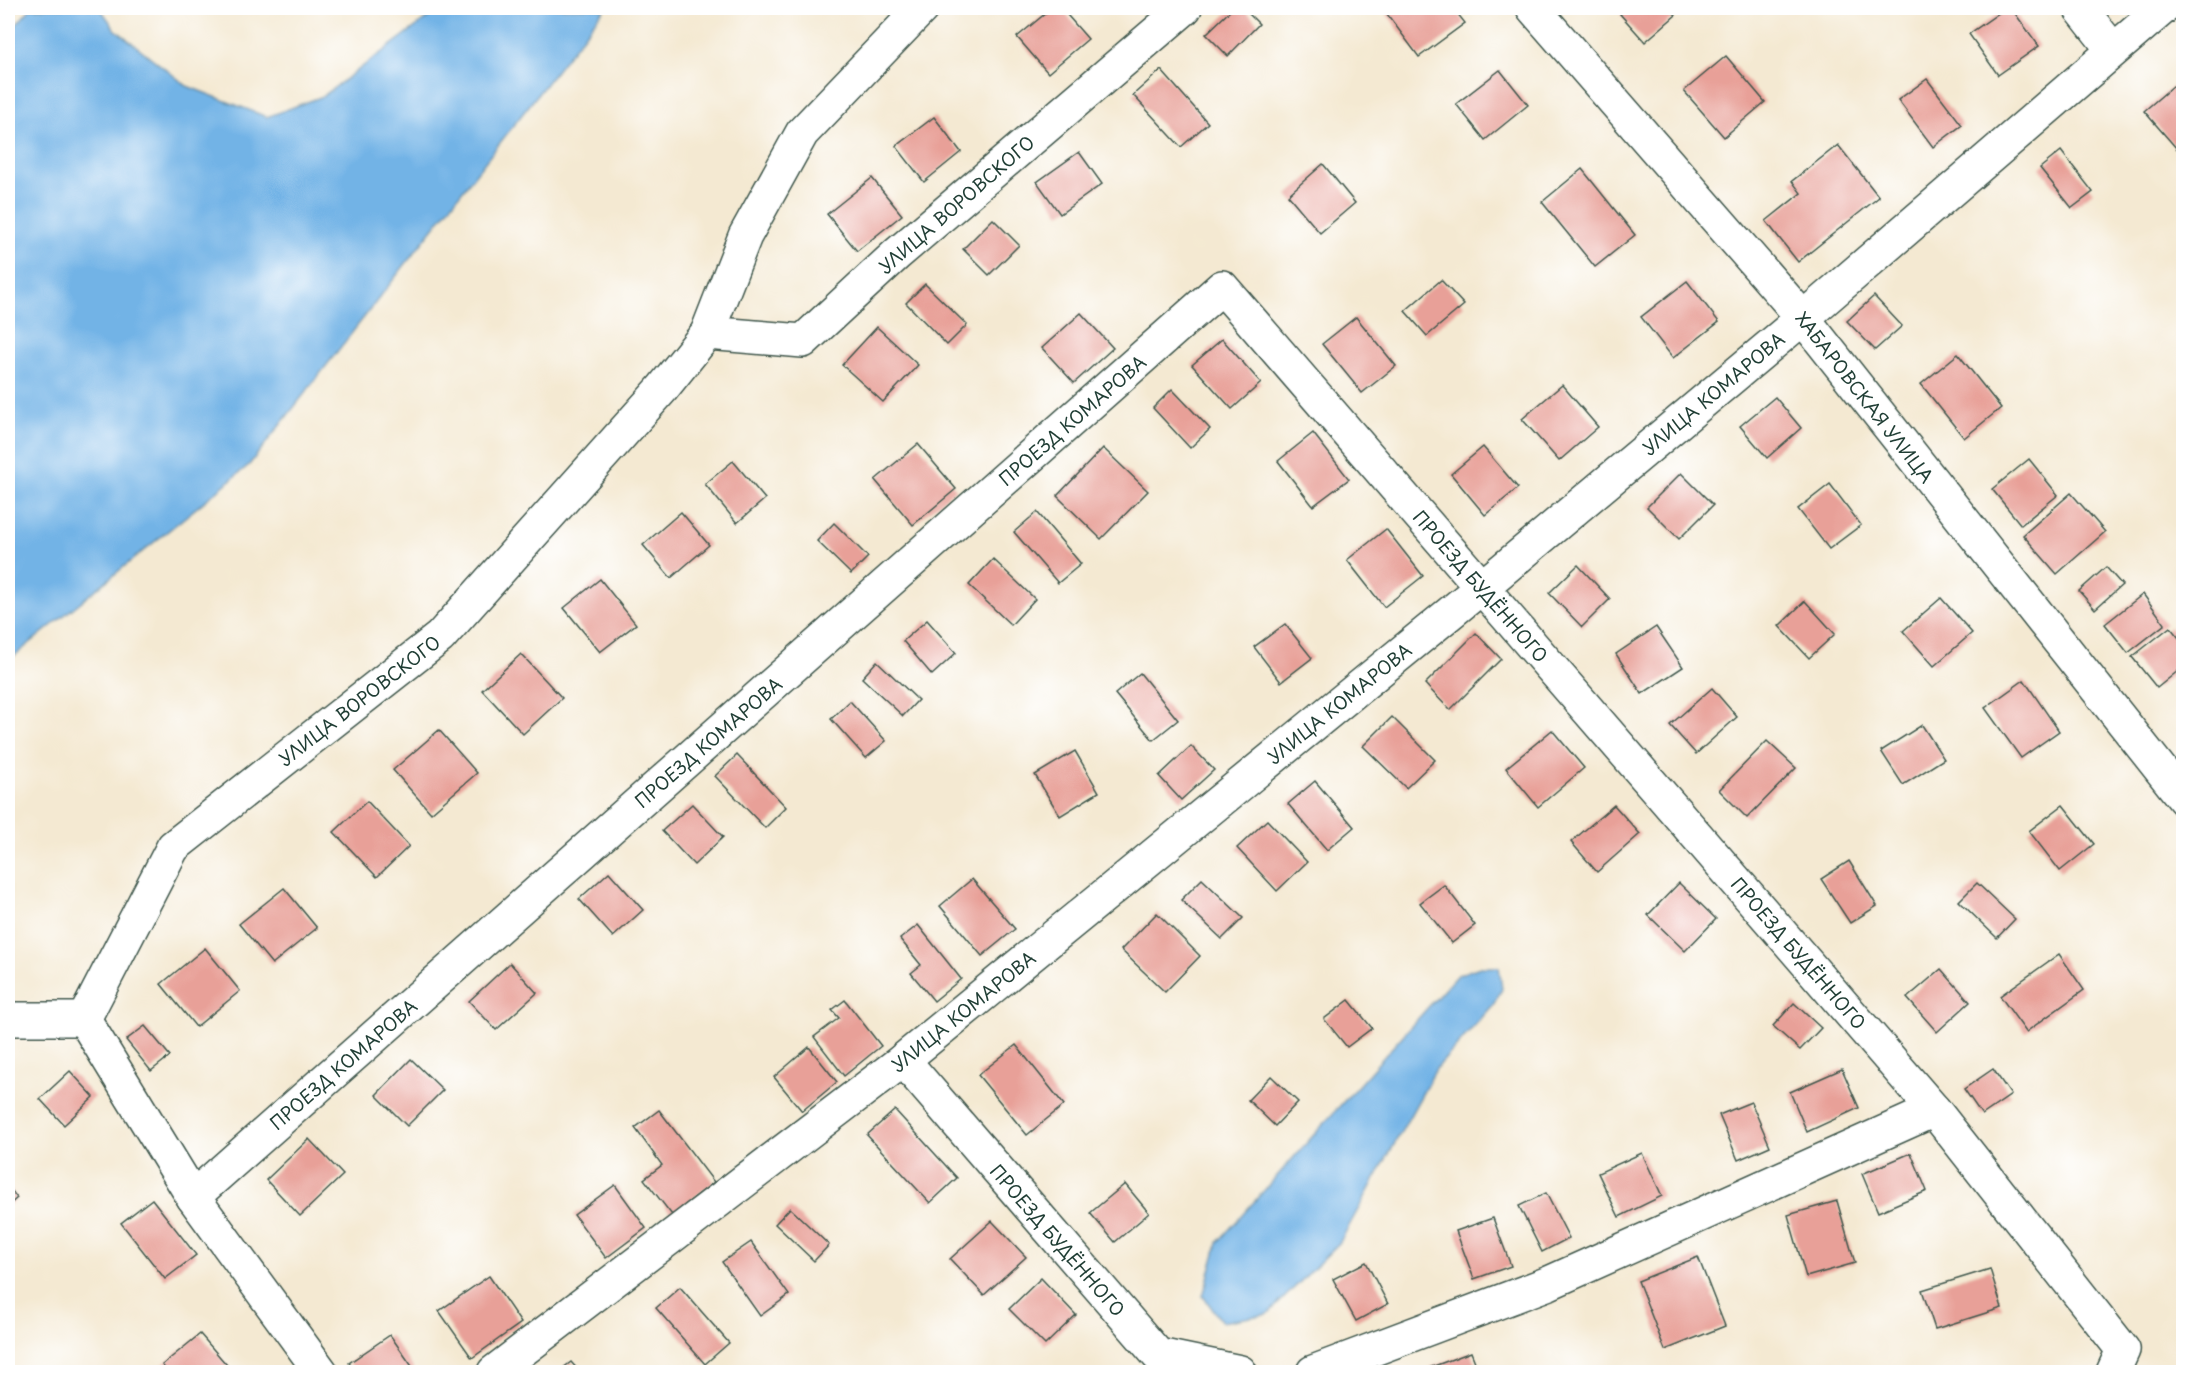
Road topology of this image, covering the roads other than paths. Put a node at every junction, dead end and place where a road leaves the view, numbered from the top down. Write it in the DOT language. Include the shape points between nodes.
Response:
graph roads {
  1 [pos="922,8"];
  2 [pos="1185,8"];
  3 [pos="1533,8"];
  4 [pos="2080,8"];
  5 [pos="2163,8"];
  6 [pos="2113,50"];
  7 [pos="1222,288"];
  8 [pos="1803,318"];
  9 [pos="707,333"];
  10 [pos="1482,586"];
  11 [pos="2184,799"];
  12 [pos="8,1019"];
  13 [pos="84,1019"];
  14 [pos="903,1060"];
  15 [pos="1934,1110"];
  16 [pos="193,1197"];
  17 [pos="2118,1361"];
  18 [pos="1187,1367"];
  19 [pos="321,1372"];
  20 [pos="494,1372"];
  21 [pos="1240,1372"];
  22 [pos="1313,1372"];
  1 -- 9 [label="street, УЛИЦА ВОРОВСКОГО" via="802,133 745,236"];
  2 -- 9 [label="street, УЛИЦА ВОРОВСКОГО" via="897,254 803,341"];
  3 -- 8 [label="street, ХАБАРОВСКАЯ УЛИЦА"];
  4 -- 6 [label="street"];
  5 -- 6 [label="street, УЛИЦА КОМАРОВА"];
  6 -- 8 [label="street, УЛИЦА КОМАРОВА"];
  7 -- 10 [label="street, ПРОЕЗД БУДЁННОГО"];
  7 -- 16 [label="street, ПРОЕЗД КОМАРОВА"];
  8 -- 10 [label="street, УЛИЦА КОМАРОВА"];
  8 -- 11 [label="street, ХАБАРОВСКАЯ УЛИЦА"];
  9 -- 13 [label="street, УЛИЦА ВОРОВСКОГО" via="662,389 440,637 173,847"];
  10 -- 14 [label="street, УЛИЦА КОМАРОВА"];
  10 -- 15 [label="street, ПРОЕЗД БУДЁННОГО"];
  12 -- 13 [label="street"];
  13 -- 16 [label="street"];
  14 -- 18 [label="street, ПРОЕЗД БУДЁННОГО" via="1158,1355"];
  14 -- 20 [label="street, УЛИЦА КОМАРОВА"];
  15 -- 17 [label="street, ПРОЕЗД БУДЁННОГО"];
  15 -- 22 [label="street" via="1549,1283"];
  16 -- 19 [label="street"];
  18 -- 21 [label="street, ПРОЕЗД БУДЁННОГО"];
}
